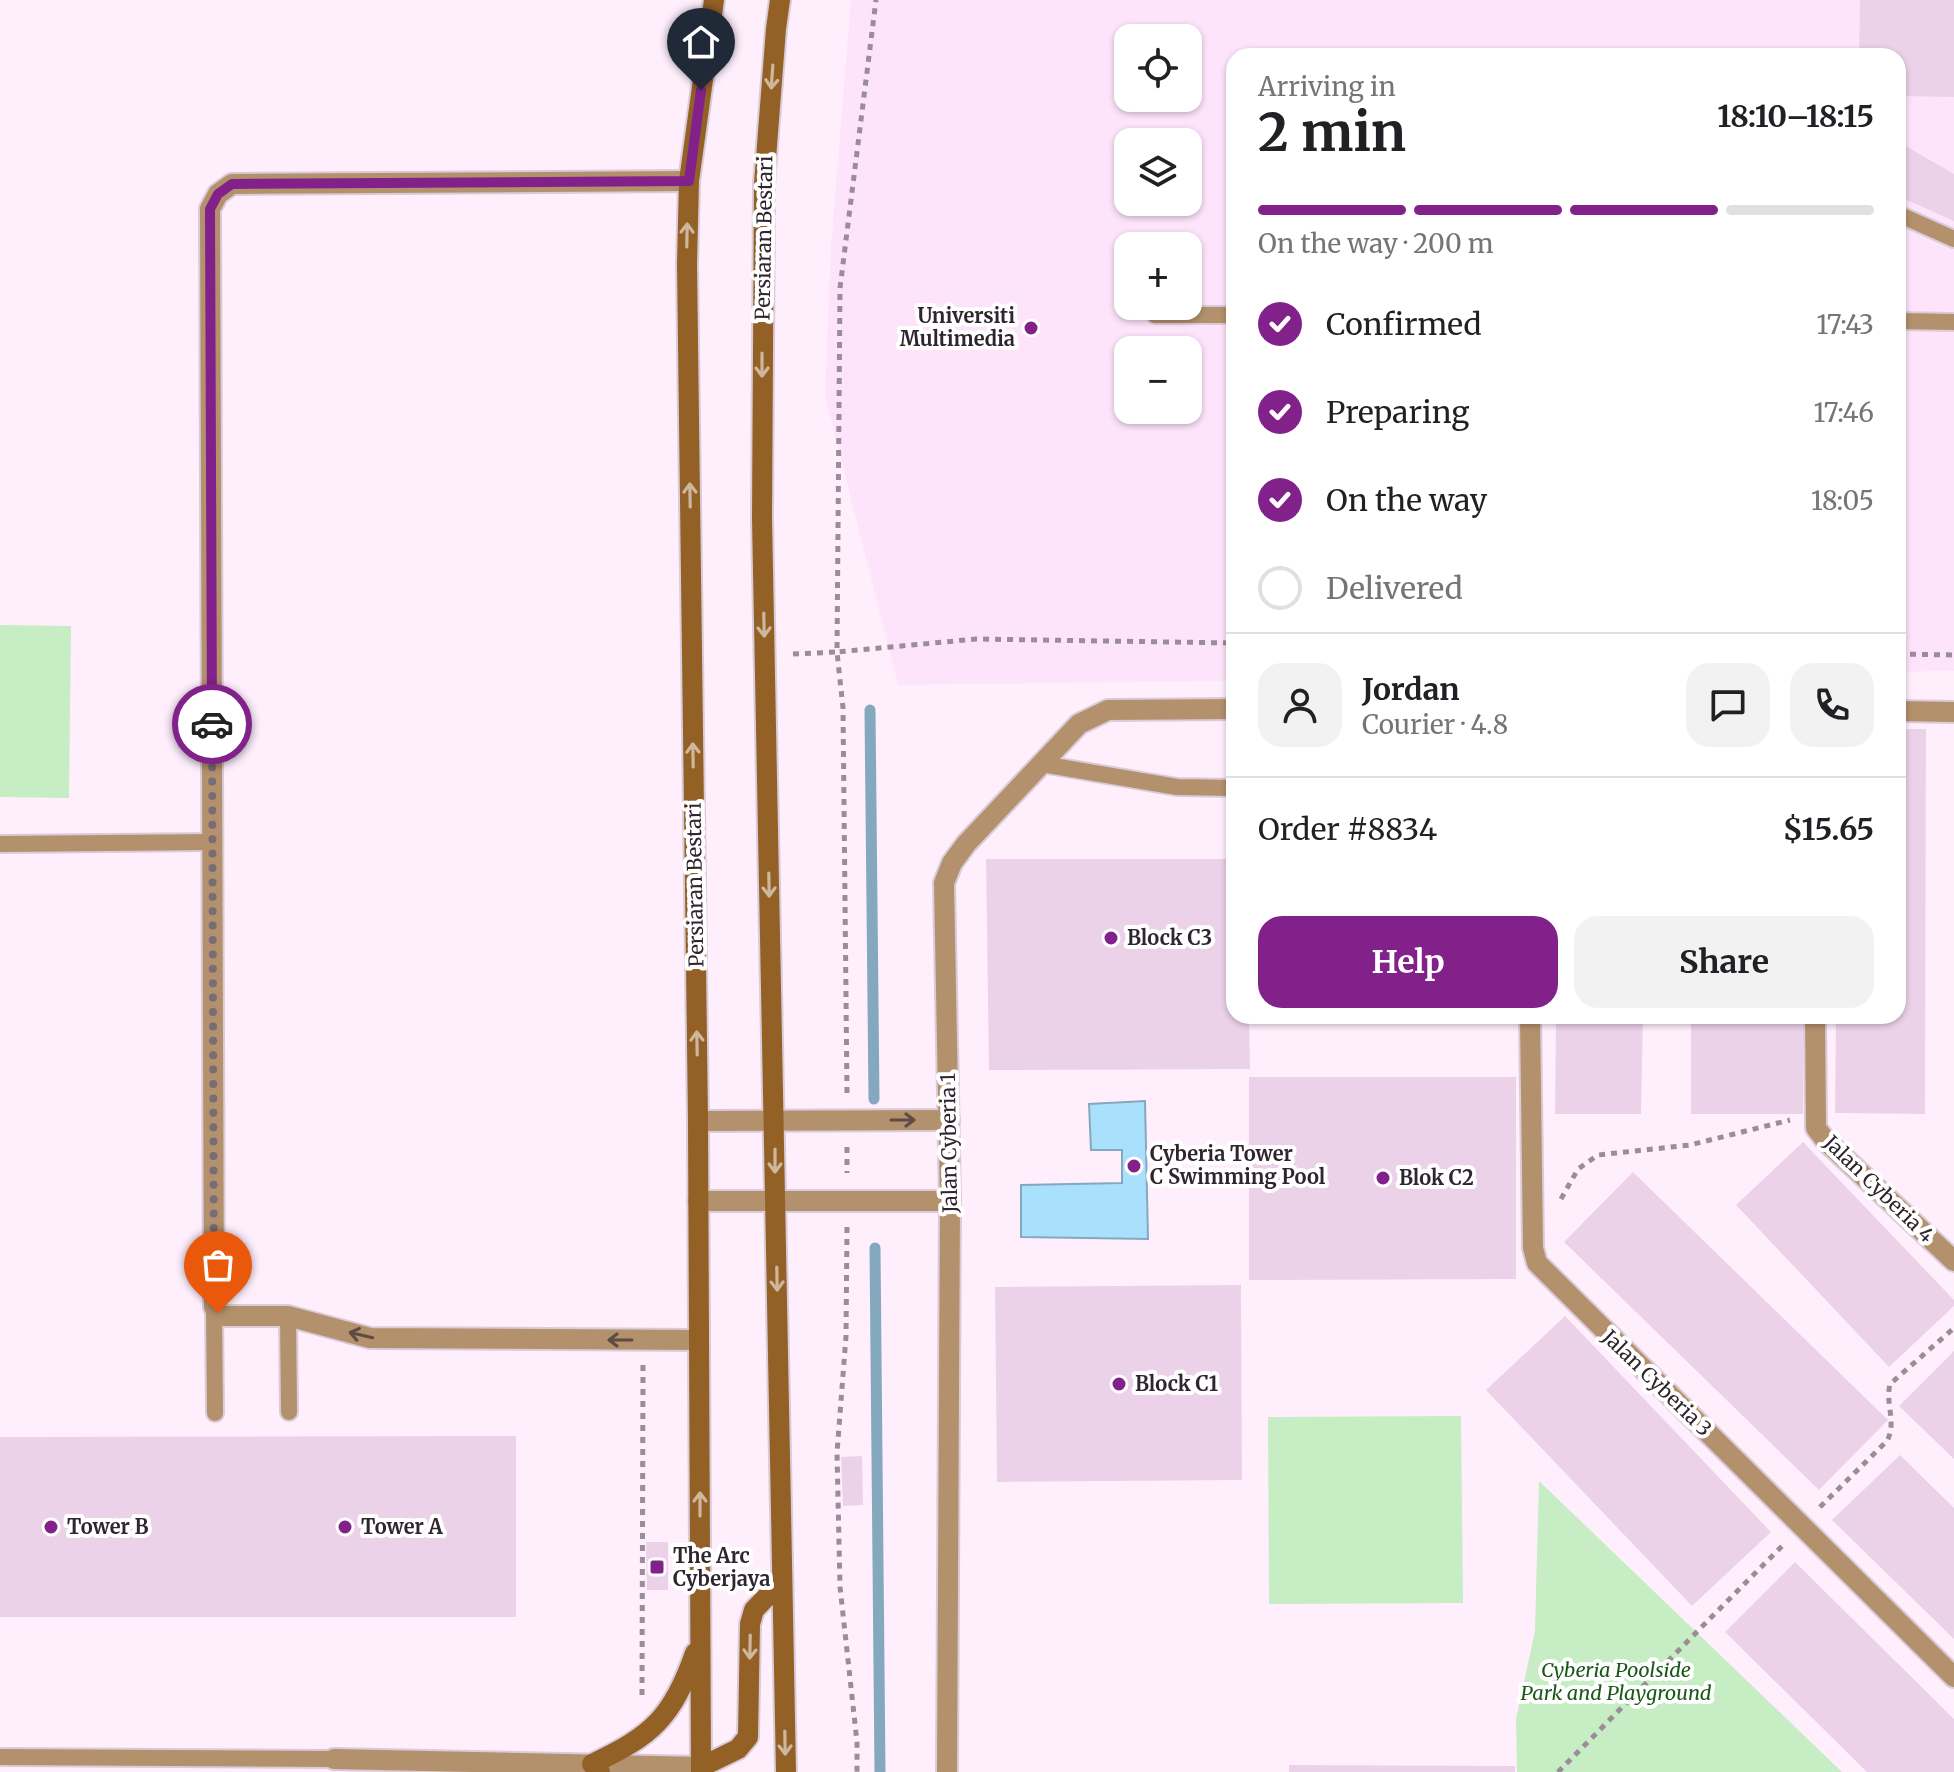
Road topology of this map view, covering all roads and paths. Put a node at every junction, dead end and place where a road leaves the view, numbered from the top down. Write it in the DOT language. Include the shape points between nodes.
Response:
graph roads {
  1 [pos="714,0"];
  2 [pos="780,0"];
  3 [pos="876,0"];
  4 [pos="689,181"];
  5 [pos="1906,218"];
  6 [pos="1954,239"];
  7 [pos="1202,315"];
  8 [pos="1226,315"];
  9 [pos="1906,321"];
  10 [pos="1954,322"];
  11 [pos="1226,643"];
  12 [pos="837,652"];
  13 [pos="764,654"];
  14 [pos="1906,654"];
  15 [pos="1954,655"];
  16 [pos="1226,709"];
  17 [pos="1906,711"];
  18 [pos="1954,712"];
  19 [pos="1042,764"];
  20 [pos="1226,788"];
  21 [pos="213,842"];
  22 [pos="0,844"];
  23 [pos="1530,1024"];
  24 [pos="1815,1024"];
  25 [pos="1814,1114"];
  26 [pos="949,1120"];
  27 [pos="698,1121"];
  28 [pos="774,1121"];
  29 [pos="847,1121"];
  30 [pos="698,1201"];
  31 [pos="775,1201"];
  32 [pos="847,1201"];
  33 [pos="950,1201"];
  34 [pos="1533,1248"];
  35 [pos="1954,1261"];
  36 [pos="214,1307"];
  37 [pos="288,1316"];
  38 [pos="1954,1328"];
  39 [pos="643,1340"];
  40 [pos="698,1340"];
  41 [pos="289,1412"];
  42 [pos="215,1413"];
  43 [pos="1802,1525"];
  44 [pos="782,1581"];
  45 [pos="701,1638"];
  46 [pos="1954,1677"];
  47 [pos="652,1728"];
  48 [pos="0,1757"];
  49 [pos="72,1765"];
  50 [pos="326,1765"];
  51 [pos="473,1767"];
  52 [pos="596,1768"];
  53 [pos="705,1770"];
  54 [pos="786,1772"];
  55 [pos="857,1772"];
  56 [pos="947,1772"];
  57 [pos="1558,1772"];
  1 -- 4 [label="main road, Persiaran Bestari"];
  2 -- 13 [label="main road, Persiaran Bestari, one-way" via="762,247"];
  3 -- 12 [label="path" via="840,288"];
  4 -- 21 [label="street" via="232,184 218,194 210,209"];
  27 -- 4 [label="main road, Persiaran Bestari, one-way"];
  5 -- 6 [label="lane"];
  7 -- 8 [label="lane"];
  9 -- 10 [label="lane"];
  11 -- 12 [label="path" via="976,639"];
  12 -- 13 [label="path"];
  12 -- 29 [label="path" via="843,708"];
  13 -- 28 [label="main road, Persiaran Bestari, one-way"];
  14 -- 15 [label="path"];
  16 -- 19 [label="street, Jalan Cyberia 1" via="1108,710 1079,724"];
  17 -- 18 [label="street"];
  19 -- 20 [label="lane" via="1177,787"];
  19 -- 26 [label="street, Jalan Cyberia 1" via="966,844 944,883"];
  21 -- 22 [label="lane"];
  21 -- 36 [label="street"];
  23 -- 34 [label="street"];
  24 -- 25 [label="street, Jalan Cyberia 4"];
  25 -- 34 [label="path" via="1690,1145 1598,1155 1578,1169"];
  25 -- 35 [label="street, Jalan Cyberia 4" via="1826,1141"];
  29 -- 26 [label="street, one-way"];
  26 -- 33 [label="street, Jalan Cyberia 1"];
  27 -- 28 [label="street"];
  27 -- 30 [label="main road, Persiaran Bestari"];
  28 -- 29 [label="street"];
  28 -- 31 [label="main road, Persiaran Bestari, one-way"];
  29 -- 32 [label="path"];
  30 -- 31 [label="street"];
  30 -- 40 [label="main road, Persiaran Bestari"];
  31 -- 32 [label="street"];
  31 -- 44 [label="main road, Persiaran Bestari, one-way"];
  32 -- 33 [label="street"];
  32 -- 55 [label="path" via="846,1336 837,1468 840,1587"];
  33 -- 56 [label="street, Jalan Cyberia 1"];
  34 -- 43 [label="street, Jalan Cyberia 3" via="1547,1275"];
  36 -- 37 [label="street" via="224,1316"];
  36 -- 42 [label="lane"];
  39 -- 37 [label="street, one-way" via="370,1338"];
  37 -- 41 [label="lane"];
  38 -- 43 [label="path" via="1890,1384 1893,1429 1887,1441"];
  39 -- 40 [label="street"];
  39 -- 47 [label="path" via="642,1708"];
  45 -- 40 [label="main road, Persiaran Bestari, one-way"];
  43 -- 46 [label="street, Jalan Cyberia 3"];
  43 -- 57 [label="path"];
  44 -- 53 [label="main road, one-way" via="754,1610 750,1624 748,1737"];
  44 -- 54 [label="main road, Persiaran Bestari, one-way"];
  45 -- 47 [label="main road" via="671,1708"];
  45 -- 53 [label="main road, Persiaran Bestari"];
  47 -- 52 [label="main road"];
  48 -- 49 [label="lane"];
  49 -- 50 [label="lane"];
  50 -- 51 [label="street"];
  51 -- 52 [label="street"];
  52 -- 53 [label="street"];
}
